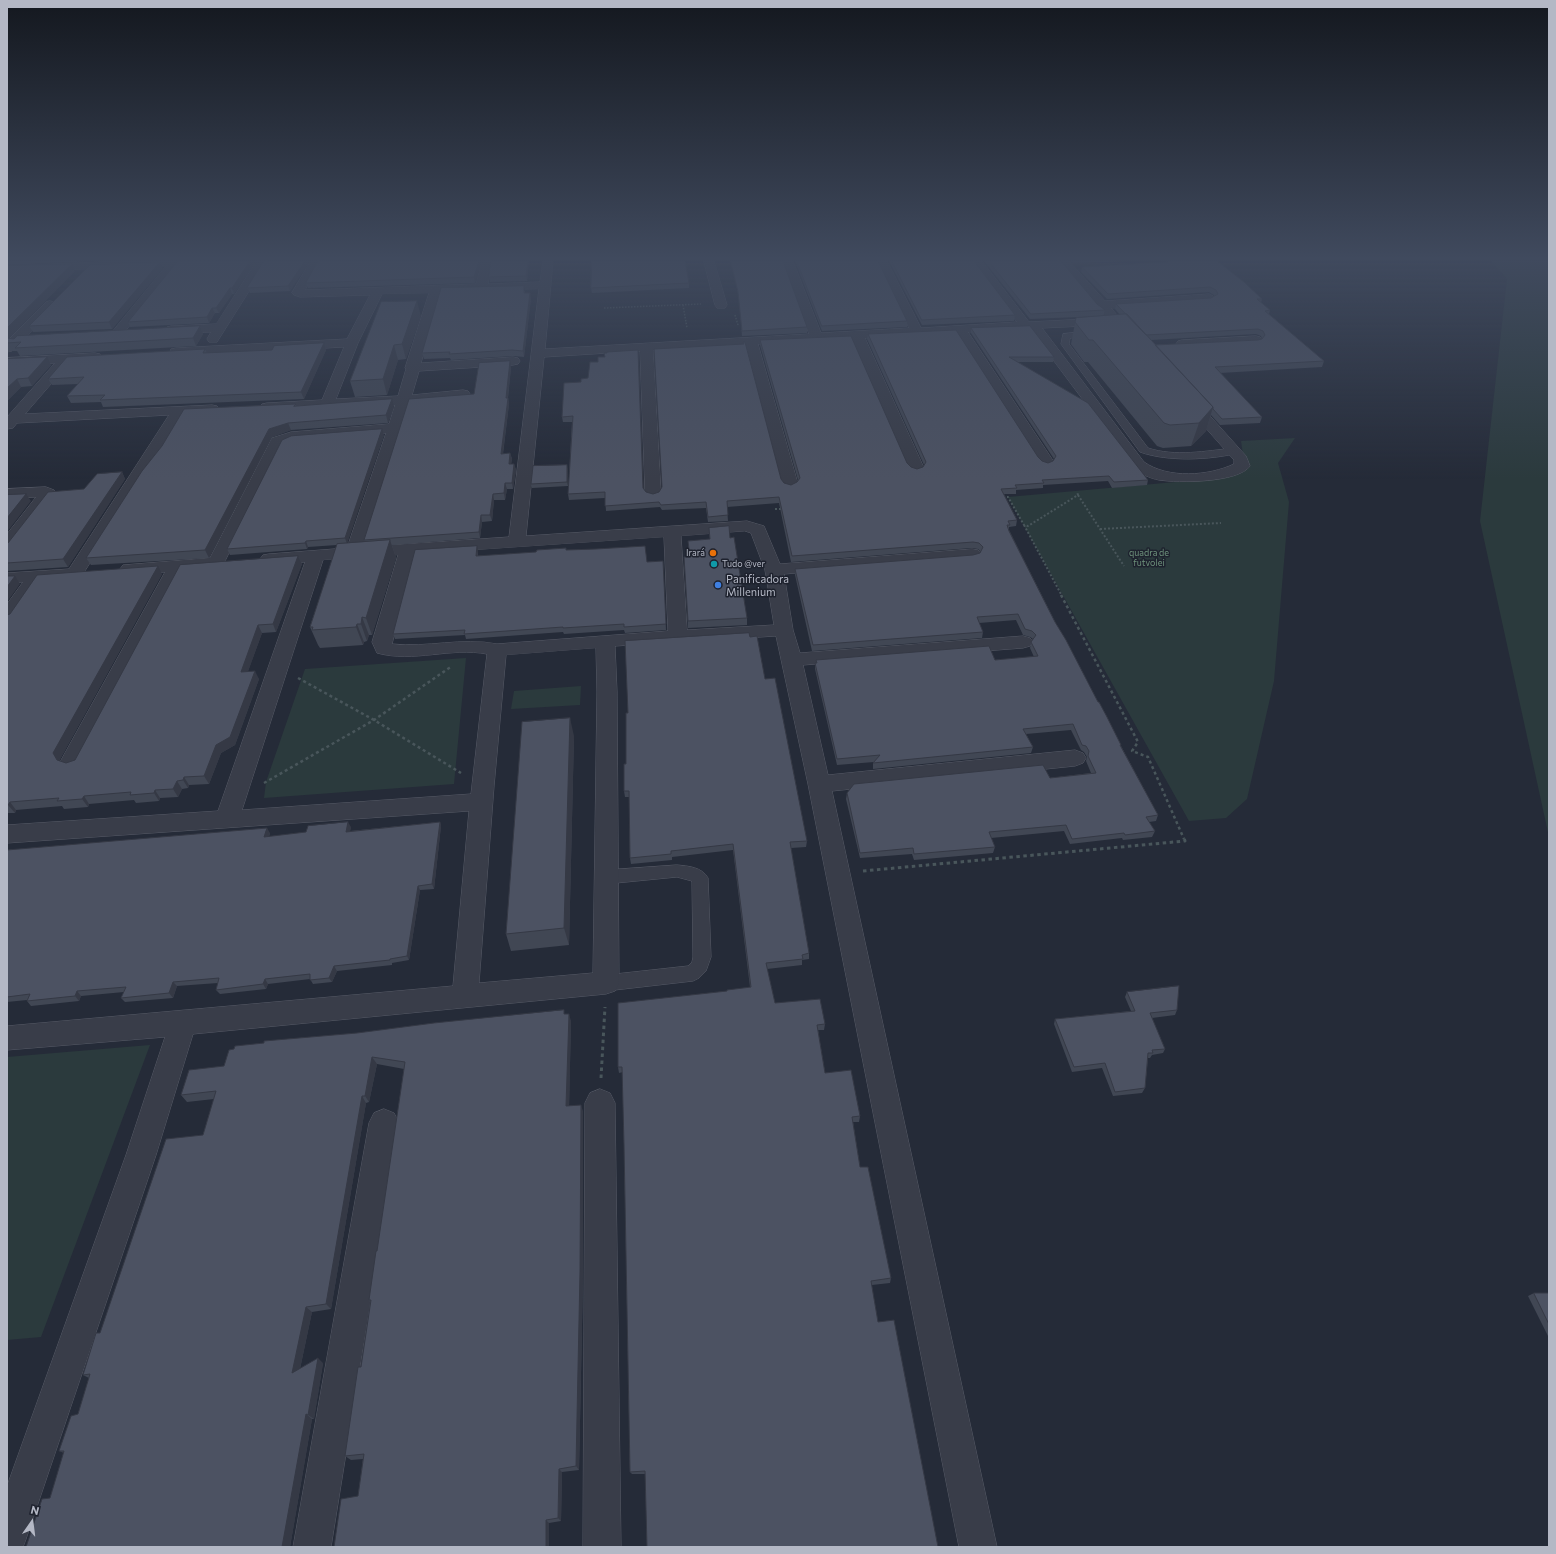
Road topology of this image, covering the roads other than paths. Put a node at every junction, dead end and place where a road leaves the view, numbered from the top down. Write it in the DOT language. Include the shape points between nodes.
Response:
graph roads {
  1 [pos="22,334"];
  2 [pos="217,334"];
  3 [pos="357,334"];
  4 [pos="423,334"];
  5 [pos="540,334"];
  6 [pos="815,334"];
  7 [pos="887,334"];
  8 [pos="962,334"];
  9 [pos="1036,334"];
  10 [pos="1080,334"];
  11 [pos="1124,334"];
  12 [pos="857,335"];
  13 [pos="1128,335"];
  14 [pos="34,337"];
  15 [pos="18,338"];
  16 [pos="817,338"];
  17 [pos="1256,340"];
  18 [pos="751,341"];
  19 [pos="352,343"];
  20 [pos="1170,345"];
  21 [pos="646,347"];
  22 [pos="7,348"];
  23 [pos="206,351"];
  24 [pos="167,353"];
  25 [pos="538,353"];
  26 [pos="105,356"];
  27 [pos="66,359"];
  28 [pos="513,361"];
  29 [pos="7,362"];
  30 [pos="412,368"];
  31 [pos="1182,393"];
  32 [pos="463,394"];
  33 [pos="404,400"];
  34 [pos="327,404"];
  35 [pos="257,407"];
  36 [pos="226,409"];
  37 [pos="179,411"];
  38 [pos="10,422"];
  39 [pos="395,428"];
  40 [pos="1234,451"];
  41 [pos="1046,462"];
  42 [pos="916,468"];
  43 [pos="790,484"];
  44 [pos="653,493"];
  45 [pos="7,494"];
  46 [pos="672,532"];
  47 [pos="517,542"];
  48 [pos="7,545"];
  49 [pos="408,549"];
  50 [pos="354,553"];
  51 [pos="972,554"];
  52 [pos="316,555"];
  53 [pos="254,560"];
  54 [pos="177,566"];
  55 [pos="774,570"];
  56 [pos="75,573"];
  57 [pos="36,576"];
  58 [pos="7,578"];
  59 [pos="7,617"];
  60 [pos="784,630"];
  61 [pos="678,636"];
  62 [pos="605,641"];
  63 [pos="1023,642"];
  64 [pos="488,648"];
  65 [pos="792,660"];
  66 [pos="1075,758"];
  67 [pos="72,762"];
  68 [pos="819,784"];
  69 [pos="482,794"];
  70 [pos="230,810"];
  71 [pos="7,834"];
  72 [pos="606,877"];
  73 [pos="606,983"];
  74 [pos="465,998"];
  75 [pos="183,1024"];
  76 [pos="7,1038"];
  77 [pos="600,1103"];
  78 [pos="384,1123"];
  79 [pos="7,1539"];
  80 [pos="312,1547"];
  81 [pos="602,1547"];
  82 [pos="978,1547"];
  1 -- 15 [label="street"];
  2 -- 23 [label="street"];
  3 -- 19 [label="street"];
  4 -- 30 [label="street"];
  5 -- 25 [label="street"];
  6 -- 16 [label="street"];
  7 -- 12 [label="street"];
  8 -- 41 [label="street"];
  9 -- 40 [label="street" via="1147,472 1177,478 1237,470 1242,466 1241,459"];
  10 -- 40 [label="lane" via="1066,336 1065,344 1144,450 1156,454 1177,455"];
  11 -- 13 [label="street"];
  12 -- 16 [label="street"];
  12 -- 42 [label="street"];
  14 -- 15 [label="street"];
  15 -- 22 [label="street"];
  16 -- 18 [label="street"];
  17 -- 20 [label="street"];
  18 -- 21 [label="street"];
  18 -- 43 [label="street"];
  19 -- 23 [label="street"];
  19 -- 34 [label="street"];
  21 -- 25 [label="street"];
  21 -- 44 [label="street"];
  23 -- 24 [label="street"];
  25 -- 47 [label="street"];
  26 -- 27 [label="street"];
  27 -- 29 [label="street"];
  27 -- 38 [label="street"];
  28 -- 30 [label="street"];
  30 -- 33 [label="street"];
  31 -- 40 [label="street"];
  32 -- 33 [label="street"];
  33 -- 34 [label="street"];
  33 -- 39 [label="street"];
  34 -- 35 [label="street"];
  36 -- 37 [label="street"];
  37 -- 38 [label="street"];
  37 -- 56 [label="street"];
  39 -- 50 [label="street"];
  39 -- 54 [label="street" via="291,436 277,442 223,562"];
  45 -- 48 [label="street" via="48,493"];
  46 -- 47 [label="street"];
  46 -- 55 [label="street" via="753,527 761,535"];
  46 -- 61 [label="street"];
  47 -- 49 [label="street"];
  49 -- 50 [label="street"];
  49 -- 64 [label="street" via="382,642 384,649 405,651"];
  50 -- 52 [label="street"];
  51 -- 55 [label="street"];
  52 -- 53 [label="street"];
  52 -- 70 [label="street"];
  54 -- 56 [label="street"];
  54 -- 67 [label="street"];
  55 -- 60 [label="street"];
  56 -- 57 [label="street"];
  57 -- 58 [label="street"];
  57 -- 59 [label="street"];
  60 -- 61 [label="street"];
  60 -- 65 [label="street"];
  61 -- 62 [label="street"];
  62 -- 64 [label="street"];
  62 -- 72 [label="street"];
  63 -- 65 [label="street"];
  64 -- 69 [label="street"];
  65 -- 68 [label="street"];
  66 -- 68 [label="street"];
  68 -- 82 [label="street"];
  69 -- 70 [label="street"];
  69 -- 74 [label="street"];
  70 -- 71 [label="street"];
  72 -- 73 [label="street"];
  72 -- 73 [label="lane" via="678,871 691,873 700,878 702,957 700,966 693,973"];
  73 -- 74 [label="street"];
  74 -- 75 [label="street"];
  75 -- 76 [label="street"];
  75 -- 79 [label="street" via="141,1155"];
  77 -- 81 [label="street"];
  78 -- 80 [label="street"];
}
